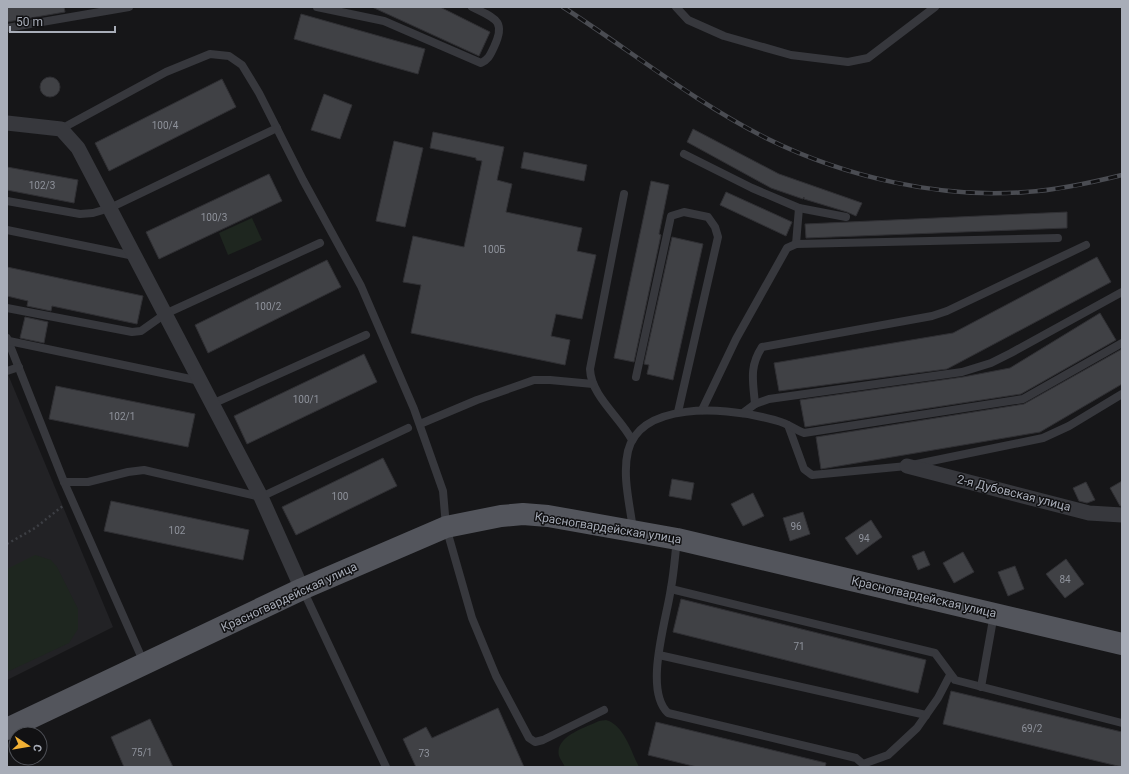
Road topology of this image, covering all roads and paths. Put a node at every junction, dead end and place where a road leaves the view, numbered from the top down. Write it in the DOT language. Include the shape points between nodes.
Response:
graph roads {
  1 [pos="129,7"];
  2 [pos="317,7"];
  3 [pos="472,7"];
  4 [pos="676,7"];
  5 [pos="935,7"];
  6 [pos="7,28"];
  7 [pos="7,123"];
  8 [pos="277,128"];
  9 [pos="61,129"];
  10 [pos="684,154"];
  11 [pos="624,194"];
  12 [pos="7,201"];
  13 [pos="110,208"];
  14 [pos="799,208"];
  15 [pos="846,217"];
  16 [pos="7,230"];
  17 [pos="1058,238"];
  18 [pos="320,243"];
  19 [pos="796,244"];
  20 [pos="1086,245"];
  21 [pos="135,256"];
  22 [pos="1122,292"];
  23 [pos="7,308"];
  24 [pos="165,314"];
  25 [pos="366,334"];
  26 [pos="8,340"];
  27 [pos="1122,343"];
  28 [pos="19,367"];
  29 [pos="7,371"];
  30 [pos="636,376"];
  31 [pos="200,381"];
  32 [pos="593,384"];
  33 [pos="1122,394"];
  34 [pos="212,404"];
  35 [pos="755,404"];
  36 [pos="702,410"];
  37 [pos="678,412"];
  38 [pos="743,413"];
  39 [pos="420,424"];
  40 [pos="788,425"];
  41 [pos="408,428"];
  42 [pos="632,440"];
  43 [pos="907,466"];
  44 [pos="64,482"];
  45 [pos="261,498"];
  46 [pos="72,499"];
  47 [pos="1122,515"];
  48 [pos="446,527"];
  49 [pos="633,531"];
  50 [pos="677,539"];
  51 [pos="7,544"];
  52 [pos="671,589"];
  53 [pos="302,590"];
  54 [pos="994,614"];
  55 [pos="1122,644"];
  56 [pos="659,655"];
  57 [pos="145,665"];
  58 [pos="950,675"];
  59 [pos="981,687"];
  60 [pos="604,710"];
  61 [pos="926,715"];
  62 [pos="1122,723"];
  63 [pos="7,729"];
  64 [pos="863,765"];
  65 [pos="386,767"];
  1 -- 6 [label="lane"];
  2 -- 3 [label="lane" via="384,21 481,63 488,60 500,34 500,25 495,19"];
  4 -- 5 [label="lane" via="688,20 724,36 791,55 848,62 868,58"];
  7 -- 9 [label="street"];
  8 -- 9 [label="lane" via="242,65 229,56 210,54 166,72"];
  8 -- 13 [label="lane"];
  8 -- 39 [label="lane" via="361,286"];
  9 -- 13 [label="street" via="78,148"];
  10 -- 14 [label="lane"];
  11 -- 32 [label="lane" via="590,369"];
  12 -- 13 [label="lane" via="80,214"];
  13 -- 21 [label="street"];
  14 -- 15 [label="lane"];
  14 -- 19 [label="lane"];
  16 -- 21 [label="lane"];
  17 -- 19 [label="lane"];
  18 -- 24 [label="lane"];
  19 -- 36 [label="lane" via="787,248 774,270 736,338"];
  20 -- 35 [label="lane" via="937,315 762,347 755,358 753,373"];
  21 -- 24 [label="street"];
  22 -- 35 [label="lane" via="991,363 969,369 769,399"];
  23 -- 24 [label="lane" via="132,332 141,331"];
  24 -- 31 [label="street"];
  25 -- 34 [label="lane"];
  26 -- 28 [label="lane"];
  26 -- 31 [label="lane"];
  27 -- 40 [label="lane" via="1023,399 804,433"];
  28 -- 29 [label="lane"];
  28 -- 44 [label="lane"];
  30 -- 37 [label="lane" via="672,216 684,212 708,217 718,237"];
  31 -- 34 [label="street"];
  32 -- 39 [label="lane" via="534,380"];
  32 -- 42 [label="lane"];
  33 -- 43 [label="lane" via="1069,426 1043,438"];
  34 -- 45 [label="street"];
  35 -- 38 [label="lane"];
  36 -- 37 [label="lane"];
  36 -- 38 [label="lane"];
  37 -- 42 [label="lane" via="644,426"];
  38 -- 40 [label="lane"];
  39 -- 48 [label="lane" via="442,492"];
  40 -- 43 [label="lane" via="804,469 812,475"];
  41 -- 45 [label="lane"];
  42 -- 49 [label="lane" via="628,452 627,471"];
  43 -- 47 [label="street, 2-я Дубовская улица" via="1089,513"];
  44 -- 45 [label="lane" via="88,482 144,470"];
  44 -- 46 [label="lane"];
  45 -- 53 [label="street"];
  46 -- 51 [label="path" via="35,528"];
  46 -- 57 [label="lane"];
  48 -- 49 [label="main road, Красногвардейская улица" via="523,514"];
  48 -- 53 [label="main road, Красногвардейская улица"];
  48 -- 60 [label="lane" via="472,618 496,676 529,738 535,742 543,740"];
  49 -- 50 [label="main road, Красногвардейская улица"];
  50 -- 52 [label="lane"];
  50 -- 54 [label="main road, Красногвардейская улица"];
  52 -- 56 [label="lane"];
  52 -- 58 [label="lane" via="934,653"];
  53 -- 57 [label="main road, Красногвардейская улица"];
  53 -- 65 [label="lane"];
  54 -- 55 [label="main road, Красногвардейская улица"];
  54 -- 59 [label="lane"];
  56 -- 61 [label="lane"];
  56 -- 64 [label="lane" via="660,701 662,708 668,713 856,758"];
  57 -- 63 [label="main road, Красногвардейская улица"];
  58 -- 59 [label="lane" via="955,680"];
  58 -- 61 [label="lane"];
  59 -- 62 [label="lane"];
  61 -- 64 [label="lane" via="917,728 888,755"];
}
